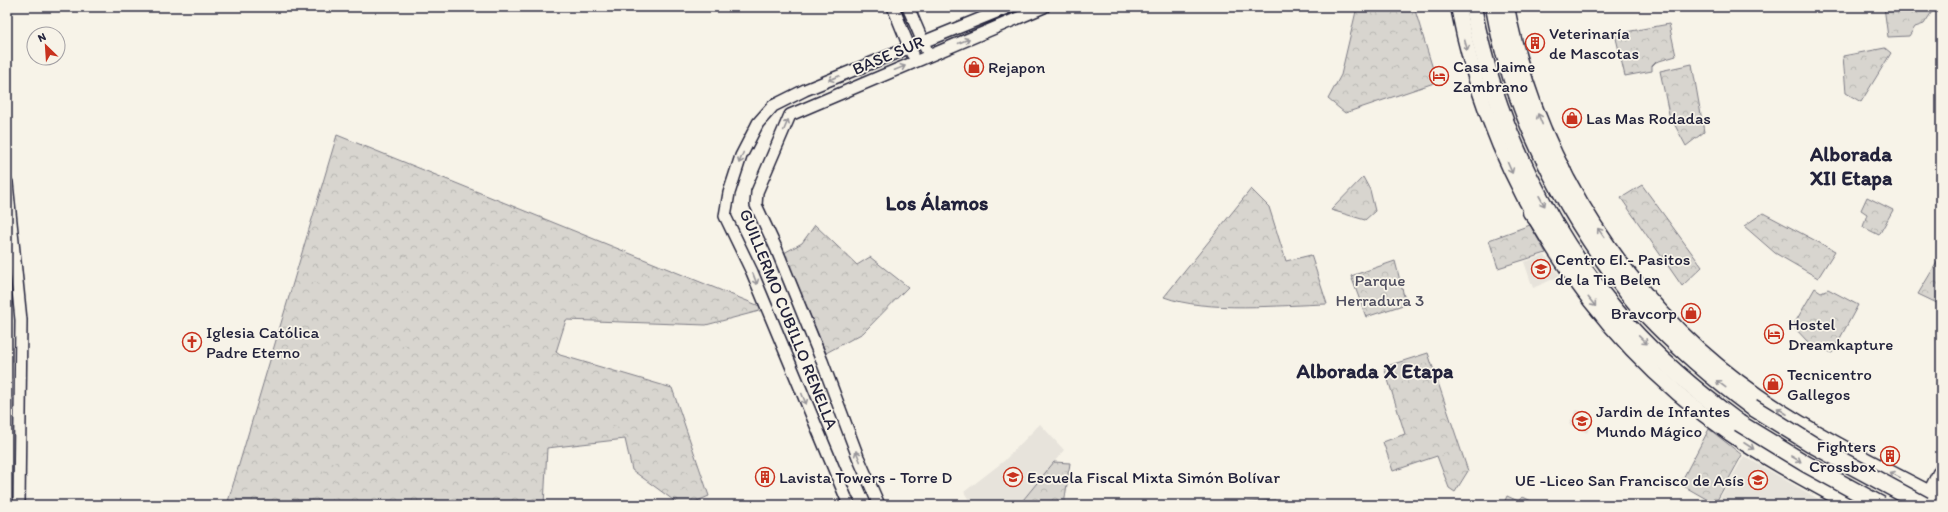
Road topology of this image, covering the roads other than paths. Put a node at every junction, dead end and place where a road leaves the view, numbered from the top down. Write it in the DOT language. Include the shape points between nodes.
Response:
graph roads {
  1 [pos="893,7"];
  2 [pos="908,7"];
  3 [pos="1009,7"];
  4 [pos="1044,7"];
  5 [pos="1458,7"];
  6 [pos="1473,7"];
  7 [pos="1494,7"];
  8 [pos="1506,7"];
  9 [pos="923,42"];
  10 [pos="909,48"];
  11 [pos="928,56"];
  12 [pos="915,62"];
  13 [pos="758,123"];
  14 [pos="771,161"];
  15 [pos="1561,167"];
  16 [pos="7,183"];
  17 [pos="1531,212"];
  18 [pos="1586,235"];
  19 [pos="1586,270"];
  20 [pos="1860,456"];
  21 [pos="1941,471"];
  22 [pos="1932,501"];
  23 [pos="1846,502"];
  24 [pos="19,505"];
  25 [pos="848,505"];
  26 [pos="879,505"];
  27 [pos="1881,505"];
  28 [pos="1939,505"];
  1 -- 10 [label="street"];
  2 -- 9 [label="street"];
  3 -- 9 [label="street, BASE SUR"];
  11 -- 4 [label="street, BASE SUR, one-way"];
  5 -- 17 [label="main road, one-way" via="1464,38 1491,123"];
  6 -- 19 [label="highway, one-way" via="1478,38 1490,78 1523,163 1540,200"];
  7 -- 18 [label="highway" via="1498,33 1524,113 1559,191"];
  15 -- 8 [label="main road, one-way" via="1535,107"];
  9 -- 10 [label="street, BASE SUR"];
  9 -- 11 [label="street"];
  10 -- 12 [label="street"];
  10 -- 13 [label="street, BASE SUR, one-way" via="805,90 773,106"];
  11 -- 12 [label="street, BASE SUR"];
  14 -- 12 [label="street, BASE SUR, one-way" via="790,115"];
  13 -- 25 [label="street, GUILLERMO CUBILLO RENELLA, one-way" via="741,156 729,193 725,216 752,272"];
  26 -- 14 [label="street, GUILLERMO CUBILLO RENELLA, one-way" via="776,248 756,205 757,192"];
  15 -- 18 [label="highway"];
  20 -- 15 [label="main road, one-way" via="1758,396 1722,369 1688,337 1653,303 1624,267 1596,227"];
  16 -- 24 [label="street" via="21,320"];
  17 -- 19 [label="highway" via="1556,243"];
  17 -- 23 [label="main road, one-way" via="1586,295 1616,332 1692,405 1729,433 1797,476"];
  22 -- 18 [label="highway, one-way, bridge" via="1815,446 1752,407 1716,380 1644,312"];
  19 -- 27 [label="highway, one-way, bridge" via="1629,326 1703,396 1739,424"];
  22 -- 20 [label="main road, one-way"];
  20 -- 23 [label="main road" via="1870,471 1868,488"];
  21 -- 22 [label="main road"];
  22 -- 28 [label="main road"];
}
